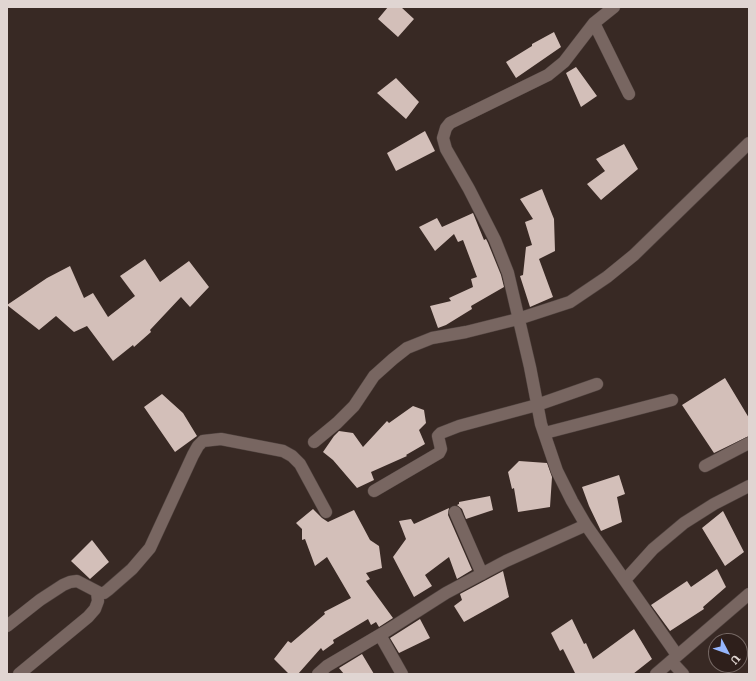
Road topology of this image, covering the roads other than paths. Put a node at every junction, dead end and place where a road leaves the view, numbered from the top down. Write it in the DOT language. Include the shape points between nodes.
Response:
graph roads {
  1 [pos="614,7"];
  2 [pos="594,23"];
  3 [pos="629,94"];
  4 [pos="749,144"];
  5 [pos="518,319"];
  6 [pos="597,384"];
  7 [pos="672,400"];
  8 [pos="537,405"];
  9 [pos="545,433"];
  10 [pos="314,442"];
  11 [pos="749,443"];
  12 [pos="705,466"];
  13 [pos="749,486"];
  14 [pos="374,491"];
  15 [pos="326,512"];
  16 [pos="455,512"];
  17 [pos="586,525"];
  18 [pos="482,574"];
  19 [pos="625,580"];
  20 [pos="97,592"];
  21 [pos="749,594"];
  22 [pos="7,626"];
  23 [pos="380,635"];
  24 [pos="674,658"];
  25 [pos="330,670"];
  26 [pos="19,674"];
  27 [pos="318,674"];
  28 [pos="402,674"];
  29 [pos="656,674"];
  30 [pos="683,674"];
  1 -- 2 [label="street"];
  2 -- 3 [label="street"];
  2 -- 5 [label="street" via="564,62 548,75 450,123 444,132 446,149 495,240 508,273"];
  4 -- 5 [label="street" via="634,256 607,277 570,302"];
  5 -- 8 [label="street"];
  5 -- 10 [label="street" via="432,338 408,348 374,376 354,406"];
  6 -- 8 [label="street"];
  7 -- 9 [label="street"];
  8 -- 9 [label="street"];
  8 -- 14 [label="street" via="440,433 439,453"];
  9 -- 17 [label="street" via="557,471"];
  11 -- 12 [label="street"];
  13 -- 19 [label="street" via="684,523 654,548"];
  15 -- 20 [label="street" via="300,464 292,456 283,451 221,439 203,441 193,455 150,548 108,590 104,593"];
  16 -- 18 [label="street"];
  17 -- 18 [label="street"];
  17 -- 19 [label="street"];
  18 -- 23 [label="street" via="446,593"];
  19 -- 24 [label="street"];
  20 -- 22 [label="street" via="77,582 70,582 40,600"];
  20 -- 26 [label="street" via="98,601 88,617"];
  21 -- 24 [label="street"];
  23 -- 25 [label="street"];
  23 -- 28 [label="street"];
  24 -- 29 [label="street"];
  24 -- 30 [label="street"];
  25 -- 27 [label="street"];
}
